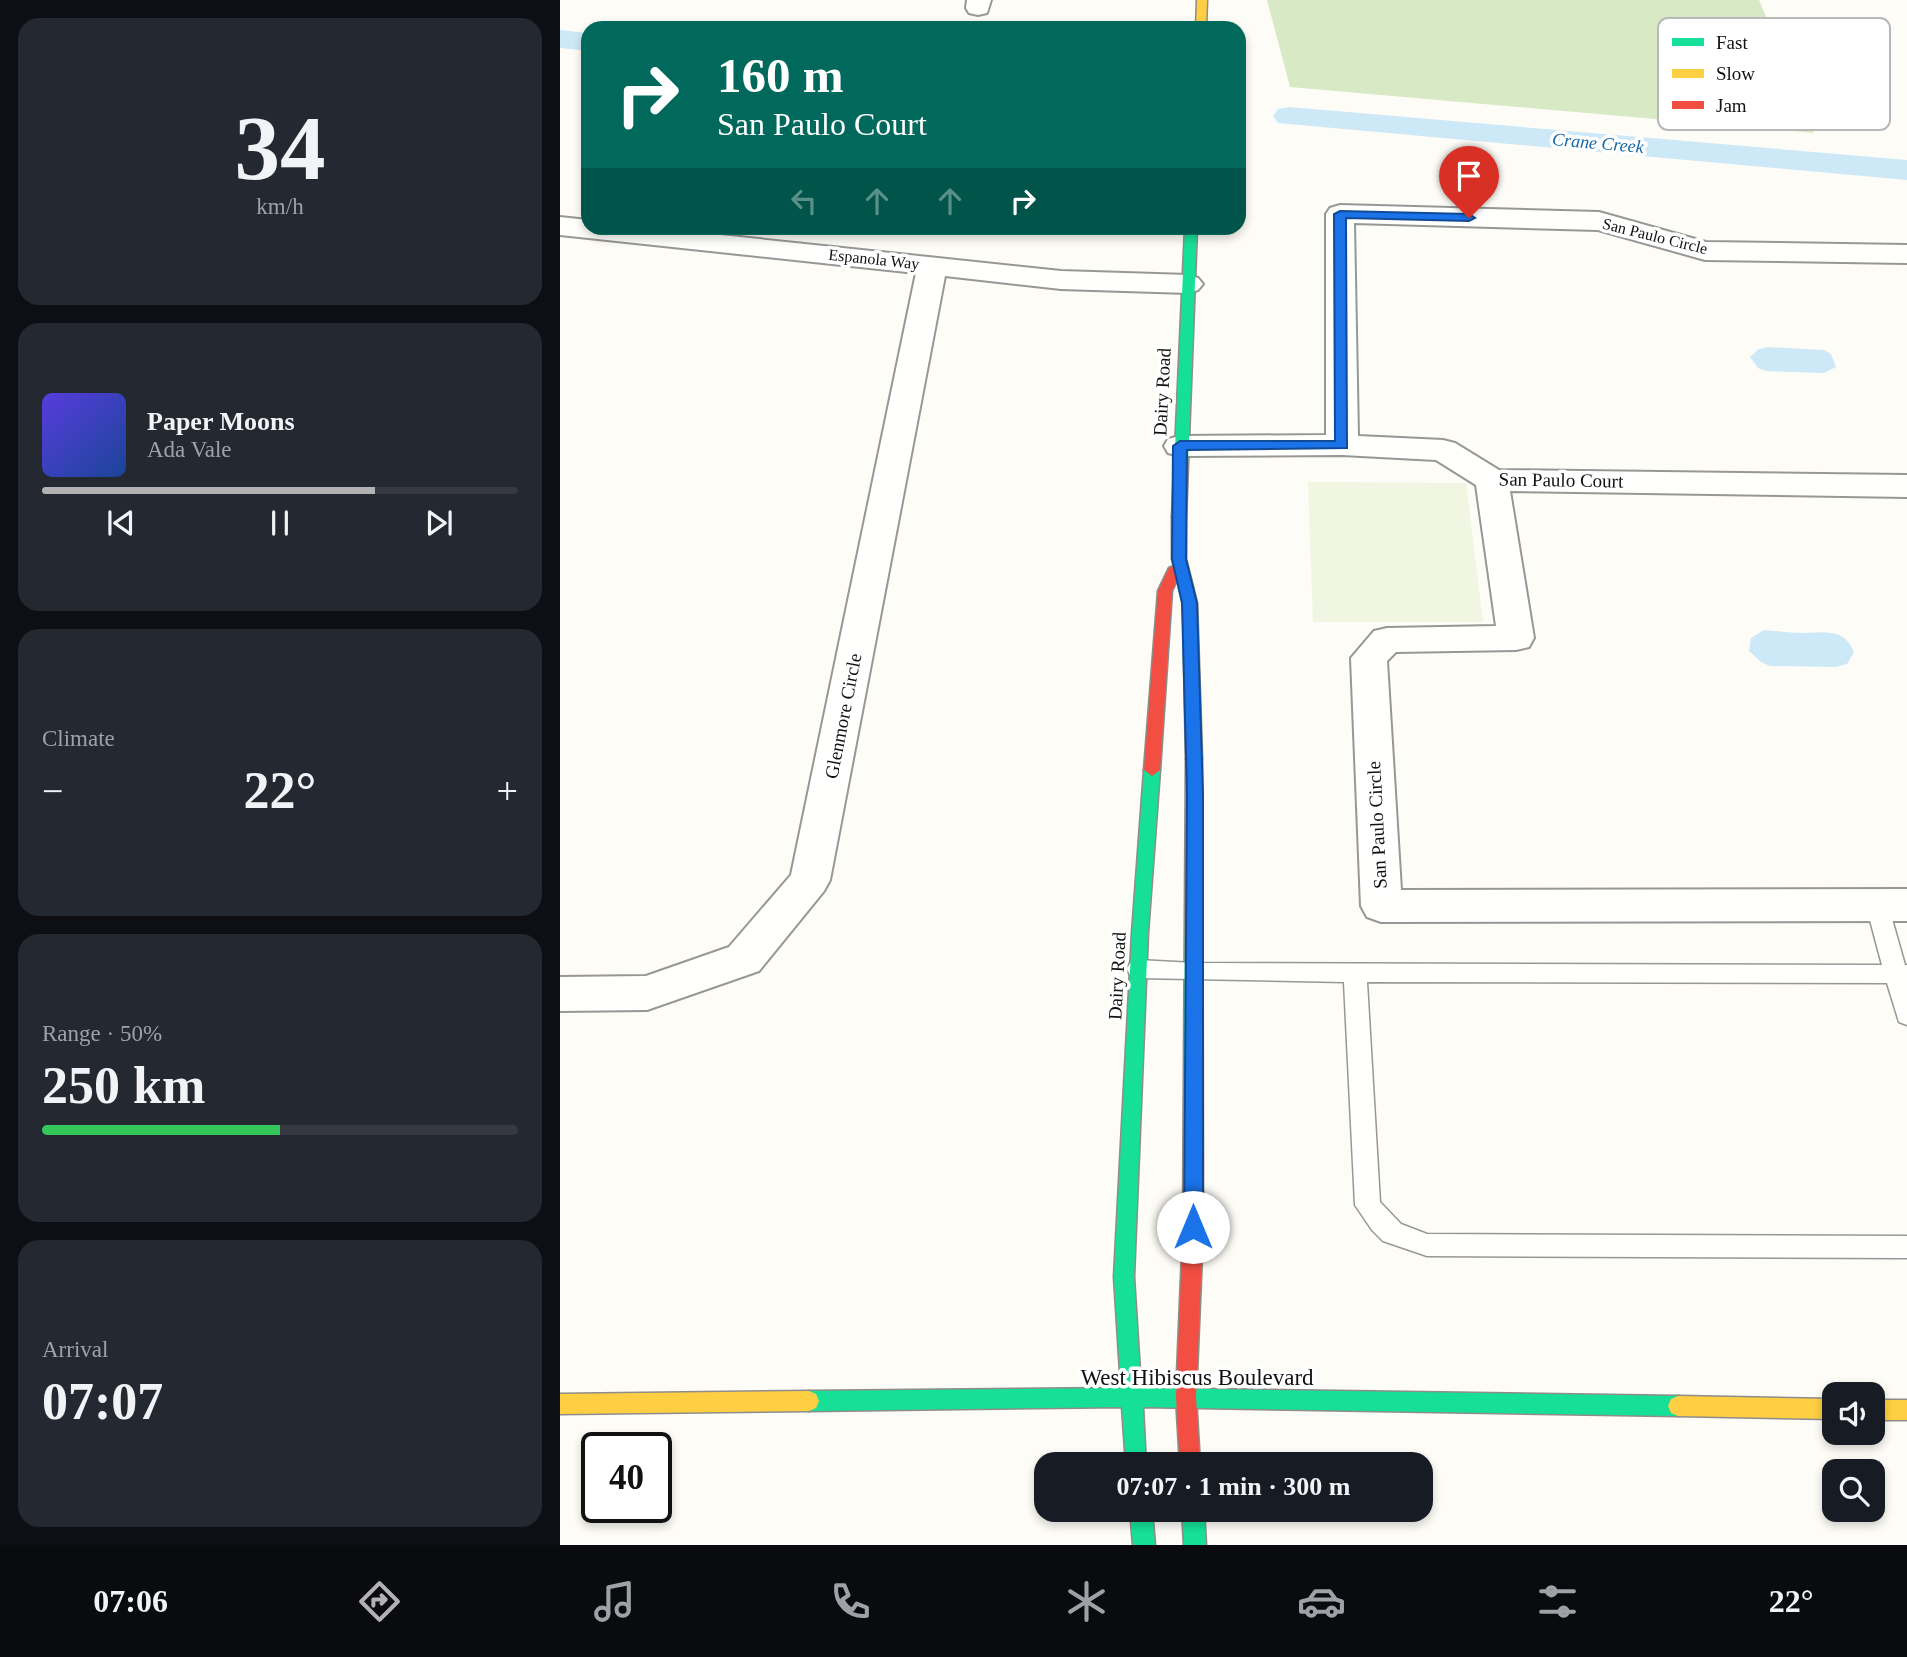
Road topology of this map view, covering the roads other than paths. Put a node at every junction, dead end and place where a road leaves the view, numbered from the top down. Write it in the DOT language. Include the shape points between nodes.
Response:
graph roads {
  1 [pos="1202,0"];
  2 [pos="1201,21"];
  3 [pos="560,226"];
  4 [pos="581,228"];
  5 [pos="646,235"];
  6 [pos="1191,235"];
  7 [pos="1907,254"];
  8 [pos="932,265"];
  9 [pos="1188,285"];
  10 [pos="1342,445"];
  11 [pos="1180,446"];
  12 [pos="1492,480"];
  13 [pos="1907,486"];
  14 [pos="1179,559"];
  15 [pos="1892,905"];
  16 [pos="1138,969"];
  17 [pos="1194,972"];
  18 [pos="1355,972"];
  19 [pos="1901,974"];
  20 [pos="560,994"];
  21 [pos="1907,1015"];
  22 [pos="1907,1247"];
  23 [pos="1186,1397"];
  24 [pos="1130,1398"];
  25 [pos="560,1404"];
  26 [pos="1822,1409"];
  27 [pos="1885,1410"];
  28 [pos="1907,1410"];
  29 [pos="1135,1452"];
  30 [pos="1189,1452"];
  31 [pos="1142,1522"];
  32 [pos="1194,1522"];
  33 [pos="1144,1545"];
  34 [pos="1195,1545"];
  1 -- 2 [label="street"];
  3 -- 4 [label="street, Espanola Way"];
  5 -- 8 [label="street, Espanola Way"];
  6 -- 9 [label="street, Dairy Road"];
  7 -- 10 [label="street, San Paulo Circle" via="1705,251 1599,221 1340,214"];
  8 -- 9 [label="street, Espanola Way" via="1061,279"];
  8 -- 20 [label="street, Glenmore Circle" via="810,880 744,958 647,993"];
  9 -- 11 [label="street, Dairy Road"];
  10 -- 11 [label="street, San Paulo Court"];
  10 -- 12 [label="street, San Paulo Court" via="1443,450"];
  11 -- 14 [label="street, Dairy Road"];
  12 -- 13 [label="street, San Paulo Court"];
  12 -- 15 [label="street, San Paulo Circle" via="1516,638 1387,640 1369,658 1381,906"];
  14 -- 16 [label="street, Dairy Road" via="1165,591"];
  14 -- 17 [label="street, Dairy Road" via="1190,603"];
  15 -- 19 [label="lane"];
  16 -- 17 [label="lane"];
  16 -- 24 [label="street, Dairy Road" via="1124,1277"];
  17 -- 18 [label="lane"];
  17 -- 23 [label="street, Dairy Road" via="1193,1227"];
  18 -- 19 [label="lane"];
  18 -- 22 [label="lane" via="1368,1205 1383,1227 1401,1238 1427,1245"];
  19 -- 21 [label="lane"];
  23 -- 24 [label="street, West Hibiscus Boulevard"];
  23 -- 26 [label="street, West Hibiscus Boulevard"];
  23 -- 30 [label="street, Dairy Road"];
  24 -- 25 [label="street, West Hibiscus Boulevard"];
  24 -- 29 [label="street, Dairy Road"];
  27 -- 28 [label="street"];
  31 -- 33 [label="street"];
  32 -- 34 [label="street"];
}
